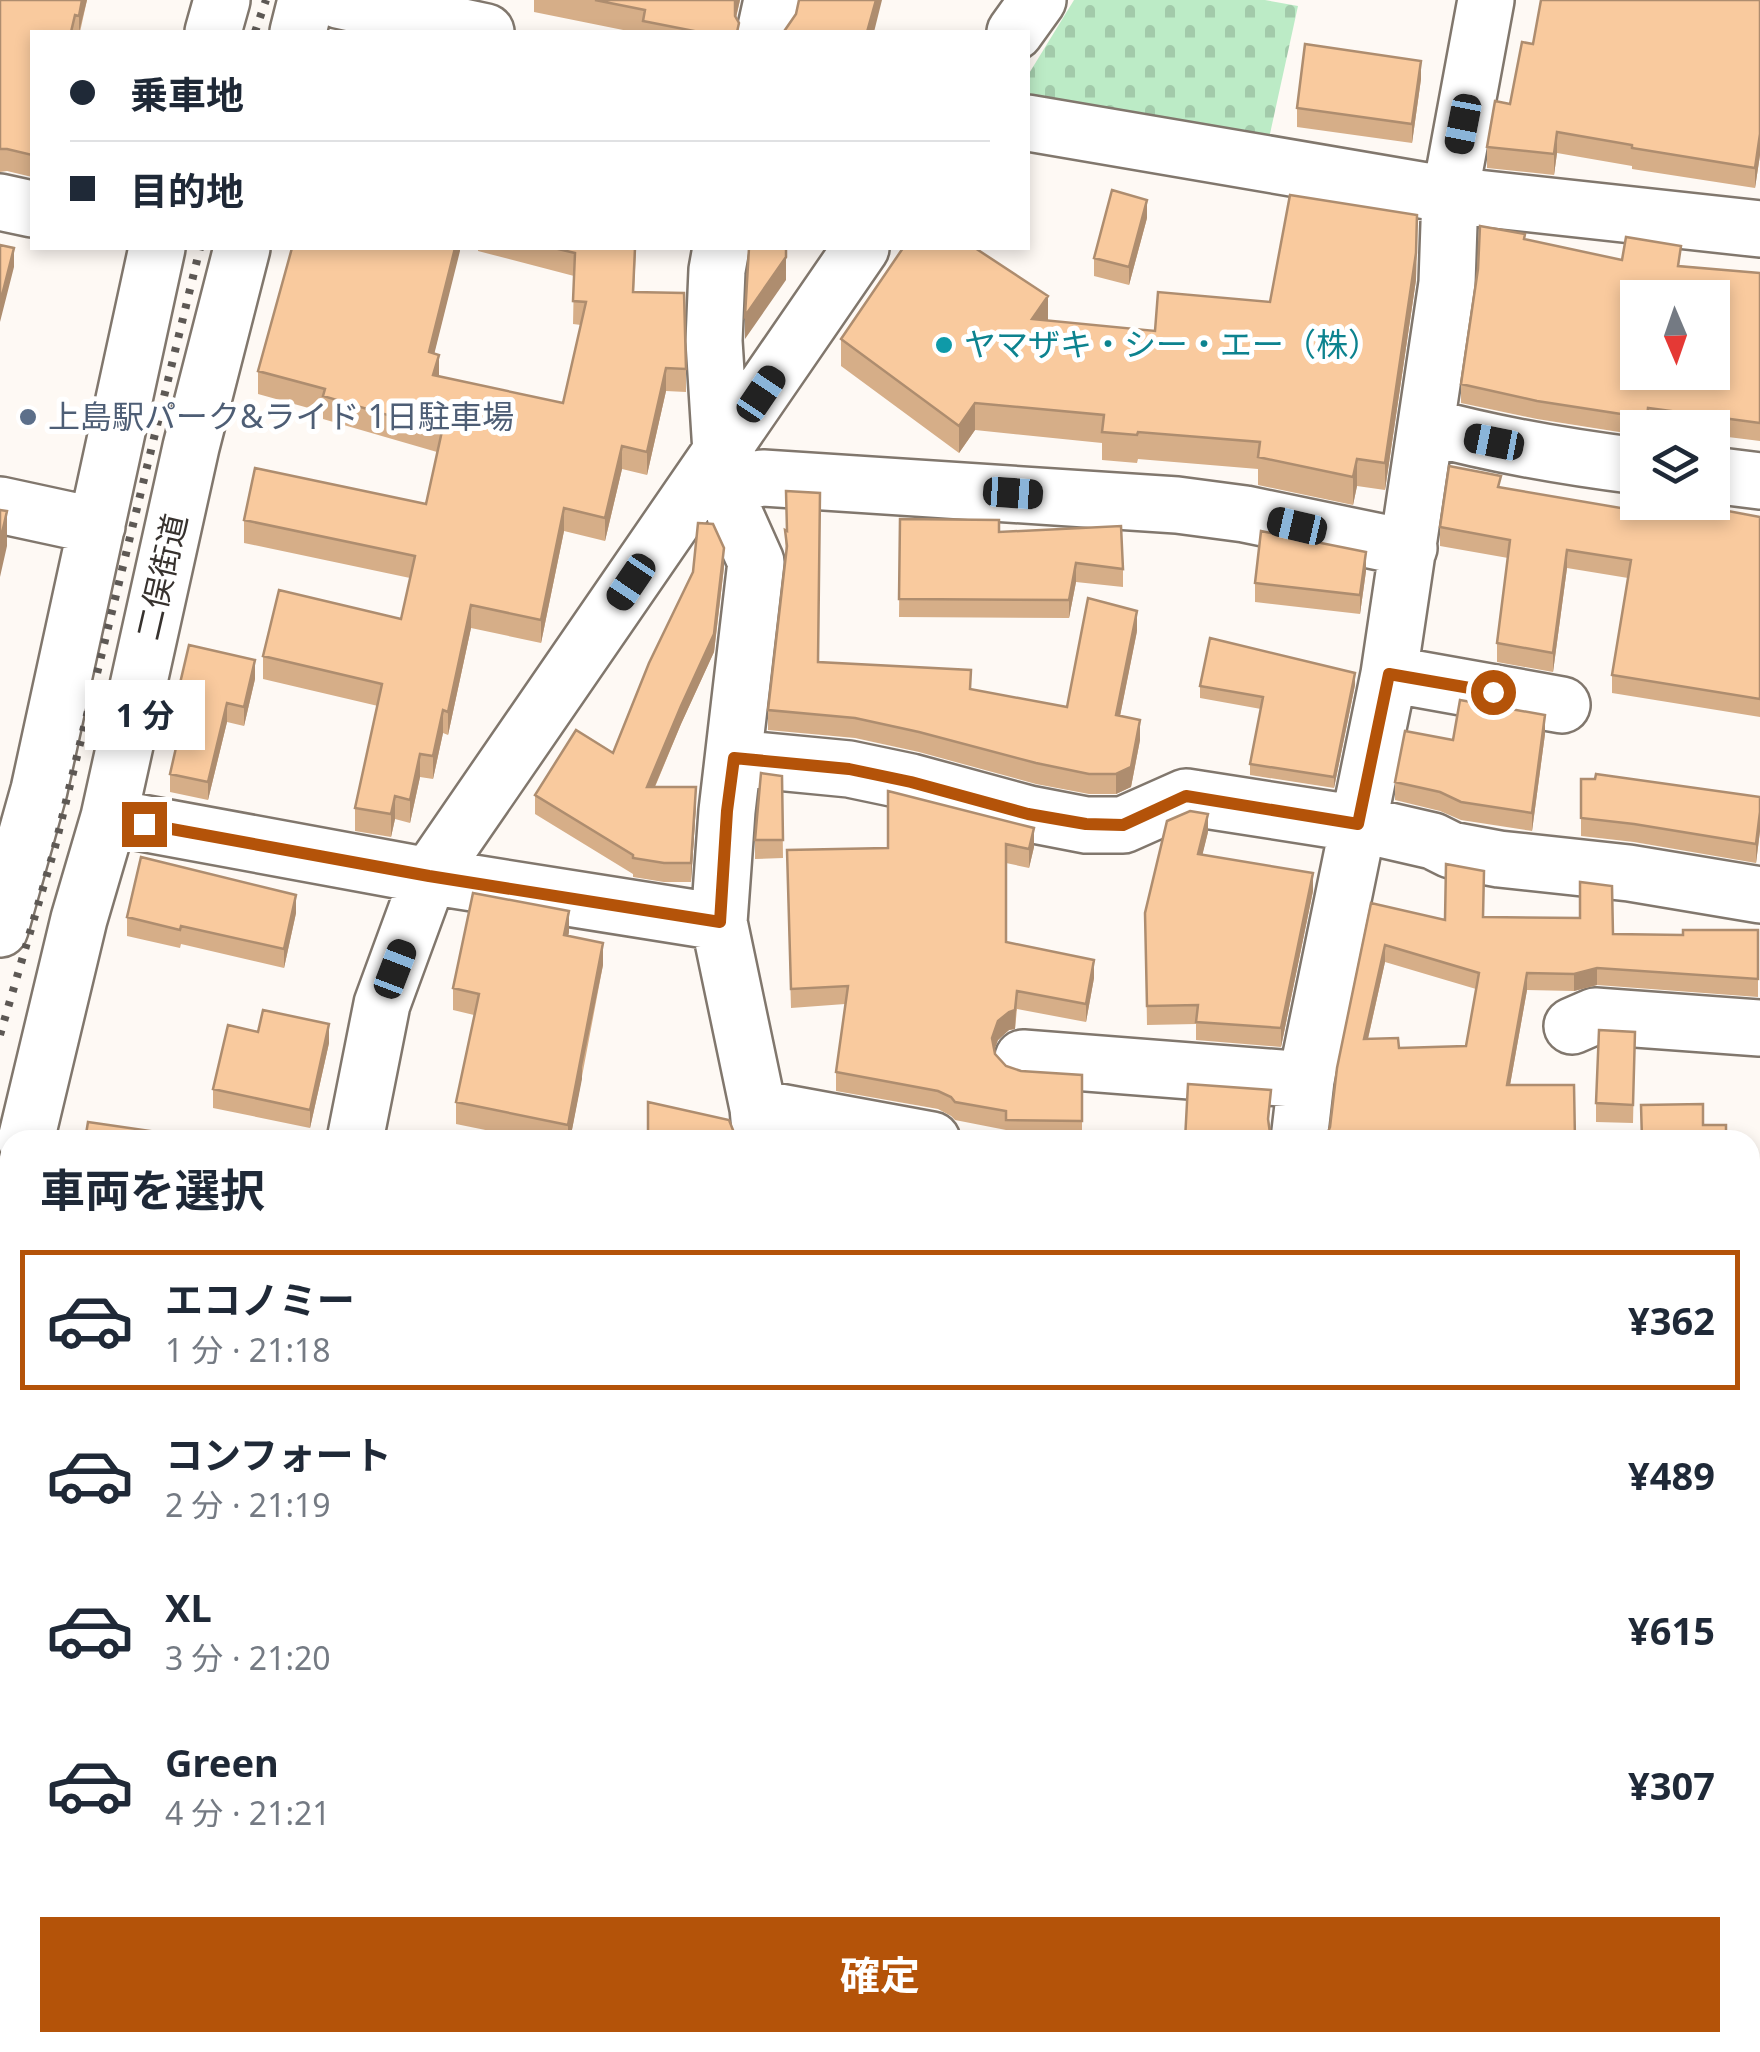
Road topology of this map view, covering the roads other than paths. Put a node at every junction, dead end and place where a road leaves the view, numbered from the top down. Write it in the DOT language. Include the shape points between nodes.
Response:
graph roads {
  1 [pos="222,0"];
  2 [pos="306,0"];
  3 [pos="338,0"];
  4 [pos="772,0"];
  5 [pos="1038,0"];
  6 [pos="1486,0"];
  7 [pos="214,30"];
  8 [pos="298,30"];
  9 [pos="477,30"];
  10 [pos="765,30"];
  11 [pos="1016,30"];
  12 [pos="1030,123"];
  13 [pos="1450,195"];
  14 [pos="0,202"];
  15 [pos="30,209"];
  16 [pos="1760,229"];
  17 [pos="157,250"];
  18 [pos="241,250"];
  19 [pos="720,250"];
  20 [pos="860,250"];
  21 [pos="1426,426"];
  22 [pos="1620,464"];
  23 [pos="724,468"];
  24 [pos="1730,478"];
  25 [pos="1760,482"];
  26 [pos="0,505"];
  27 [pos="97,526"];
  28 [pos="1409,548"];
  29 [pos="1389,674"];
  30 [pos="1562,705"];
  31 [pos="734,758"];
  32 [pos="19,786"];
  33 [pos="109,817"];
  34 [pos="1358,824"];
  35 [pos="429,876"];
  36 [pos="1760,894"];
  37 [pos="720,922"];
  38 [pos="0,929"];
  39 [pos="1572,1026"];
  40 [pos="1760,1028"];
  41 [pos="1023,1058"];
  42 [pos="1306,1080"];
  43 [pos="759,1124"];
  44 [pos="28,1130"];
  45 [pos="357,1130"];
  46 [pos="824,1130"];
  47 [pos="1300,1130"];
  1 -- 7 [label="street"];
  2 -- 8 [label="street"];
  3 -- 9 [label="street"];
  4 -- 10 [label="street"];
  5 -- 11 [label="street"];
  6 -- 13 [label="street"];
  12 -- 13 [label="street"];
  13 -- 16 [label="street"];
  13 -- 21 [label="street" via="1447,284"];
  14 -- 15 [label="street"];
  17 -- 27 [label="street"];
  18 -- 33 [label="street, 二俣街道"];
  19 -- 23 [label="street" via="714,341"];
  20 -- 23 [label="street"];
  21 -- 22 [label="street"];
  21 -- 28 [label="street"];
  23 -- 28 [label="street" via="763,478 1176,505"];
  23 -- 31 [label="street" via="756,562"];
  23 -- 35 [label="street"];
  24 -- 25 [label="street"];
  26 -- 27 [label="street"];
  27 -- 32 [label="street"];
  28 -- 29 [label="street"];
  29 -- 30 [label="street"];
  29 -- 34 [label="street"];
  31 -- 34 [label="street" via="849,769 1086,824 1123,825 1186,796"];
  31 -- 37 [label="street"];
  32 -- 38 [label="street"];
  33 -- 35 [label="street"];
  33 -- 44 [label="street, 二俣街道"];
  34 -- 36 [label="street" via="1451,850"];
  34 -- 42 [label="street"];
  35 -- 37 [label="street"];
  35 -- 45 [label="street" via="382,1004"];
  37 -- 43 [label="street"];
  39 -- 40 [label="street" via="1595,1016"];
  41 -- 42 [label="street"];
  42 -- 47 [label="street"];
  43 -- 46 [label="street"];
}
